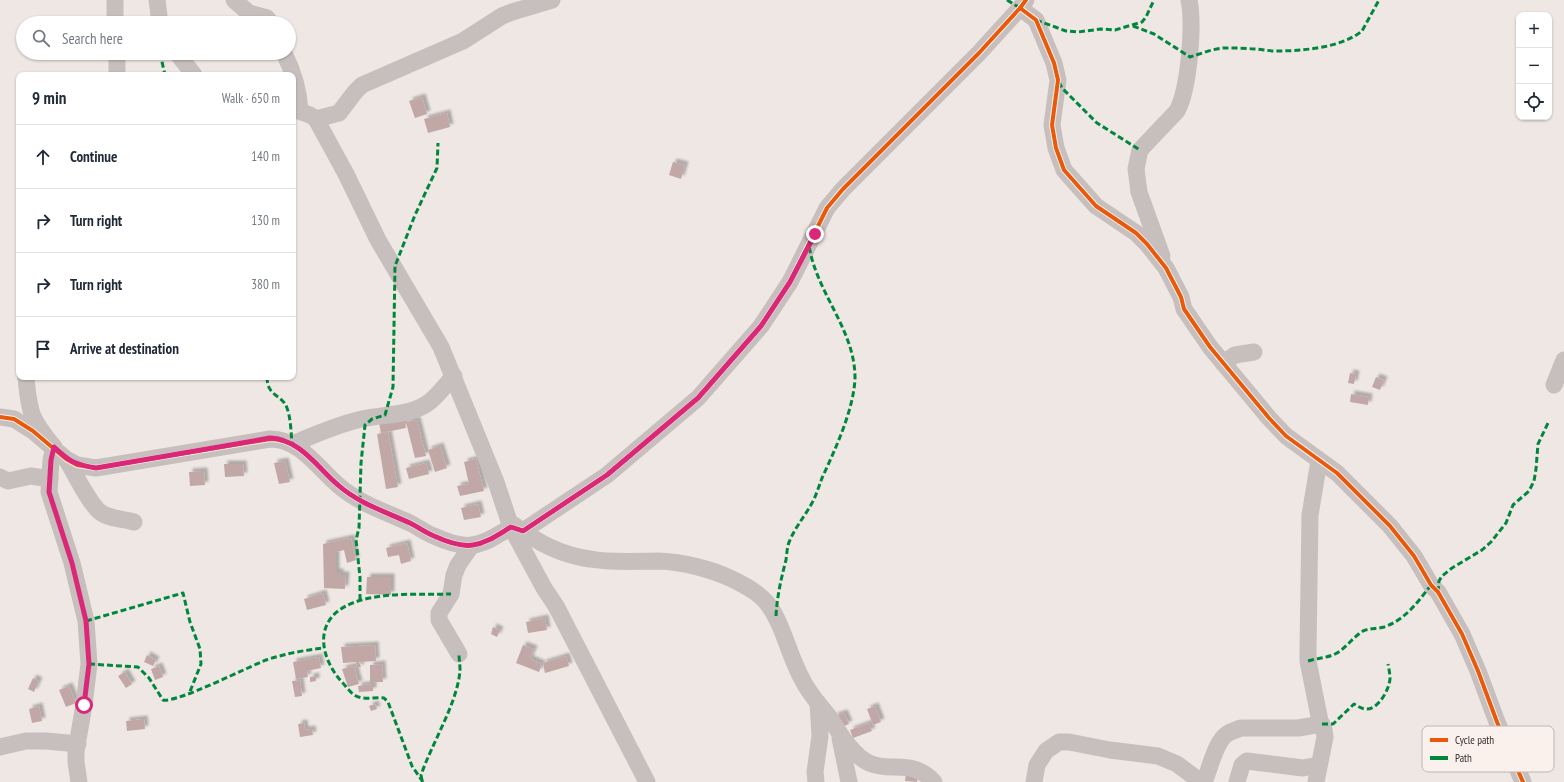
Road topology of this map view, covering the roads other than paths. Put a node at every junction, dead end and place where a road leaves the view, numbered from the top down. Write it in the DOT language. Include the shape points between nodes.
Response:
graph roads {
  1 [pos="114,0"];
  2 [pos="157,0"];
  3 [pos="234,0"];
  4 [pos="552,0"];
  5 [pos="1189,0"];
  6 [pos="1023,4"];
  7 [pos="115,16"];
  8 [pos="159,16"];
  9 [pos="260,16"];
  10 [pos="117,60"];
  11 [pos="182,60"];
  12 [pos="288,60"];
  13 [pos="117,72"];
  14 [pos="192,72"];
  15 [pos="293,72"];
  16 [pos="296,87"];
  17 [pos="296,110"];
  18 [pos="316,119"];
  19 [pos="1166,268"];
  20 [pos="1254,352"];
  21 [pos="1564,360"];
  22 [pos="1223,362"];
  23 [pos="454,376"];
  24 [pos="26,380"];
  25 [pos="1554,385"];
  26 [pos="0,417"];
  27 [pos="292,444"];
  28 [pos="60,453"];
  29 [pos="1319,461"];
  30 [pos="0,478"];
  31 [pos="50,479"];
  32 [pos="134,522"];
  33 [pos="514,526"];
  34 [pos="472,545"];
  35 [pos="459,654"];
  36 [pos="818,703"];
  37 [pos="1322,724"];
  38 [pos="1499,726"];
  39 [pos="838,730"];
  40 [pos="78,744"];
  41 [pos="0,747"];
  42 [pos="1320,765"];
  43 [pos="1519,772"];
  44 [pos="79,782"];
  45 [pos="647,782"];
  46 [pos="816,782"];
  47 [pos="849,782"];
  48 [pos="934,782"];
  49 [pos="1034,782"];
  50 [pos="1202,782"];
  51 [pos="1236,782"];
  52 [pos="1316,782"];
  53 [pos="1523,782"];
  1 -- 7 [label="street"];
  2 -- 8 [label="street"];
  3 -- 9 [label="street" via="249,13"];
  4 -- 18 [label="street" via="502,16 463,41 362,85 339,113"];
  5 -- 19 [label="street" via="1190,57 1181,103 1177,111 1140,150 1136,169 1139,192"];
  6 -- 19 [label="street" via="1036,20 1054,63 1058,80 1052,125 1056,148 1064,170 1096,206 1136,233"];
  6 -- 33 [label="street" via="979,53 827,208 790,282 761,326 698,398 607,475"];
  10 -- 13 [label="street"];
  11 -- 14 [label="street"];
  12 -- 15 [label="street"];
  16 -- 17 [label="street" via="299,100"];
  17 -- 18 [label="street"];
  18 -- 23 [label="street" via="378,240 441,347"];
  19 -- 22 [label="street" via="1181,297 1184,309"];
  20 -- 22 [label="street" via="1235,355"];
  21 -- 25 [label="street"];
  22 -- 29 [label="street" via="1286,436"];
  23 -- 27 [label="street" via="428,403 419,407 363,418"];
  23 -- 33 [label="street"];
  24 -- 28 [label="street" via="31,415"];
  26 -- 28 [label="street" via="14,419"];
  27 -- 28 [label="street" via="270,438 96,468 77,465"];
  27 -- 34 [label="street" via="350,496 434,536"];
  28 -- 31 [label="street" via="51,460"];
  28 -- 32 [label="street" via="100,512"];
  29 -- 37 [label="street" via="1310,515 1308,661"];
  29 -- 38 [label="street" via="1337,472 1390,526 1414,556 1465,640"];
  30 -- 31 [label="street" via="8,481 31,476"];
  31 -- 40 [label="street" via="49,492 72,563 86,621 89,664"];
  33 -- 34 [label="street" via="487,541"];
  33 -- 36 [label="street" via="549,548 589,559 661,561 685,565 709,570 750,589 766,602 776,616 802,680"];
  33 -- 45 [label="street"];
  34 -- 35 [label="street" via="458,565 451,594 439,613 439,620"];
  36 -- 39 [label="street"];
  36 -- 46 [label="street" via="820,736"];
  37 -- 42 [label="street" via="1325,738"];
  37 -- 50 [label="street" via="1298,728 1241,728 1233,731 1221,741"];
  39 -- 47 [label="street"];
  39 -- 48 [label="street" via="854,751 869,763 912,768"];
  40 -- 41 [label="street" via="26,741"];
  40 -- 44 [label="street" via="76,762"];
  42 -- 51 [label="street" via="1303,768 1247,761 1242,765"];
  42 -- 52 [label="street"];
  43 -- 53 [label="street"];
  49 -- 50 [label="street" via="1037,765 1046,751 1059,742 1158,756 1177,764"];
}
